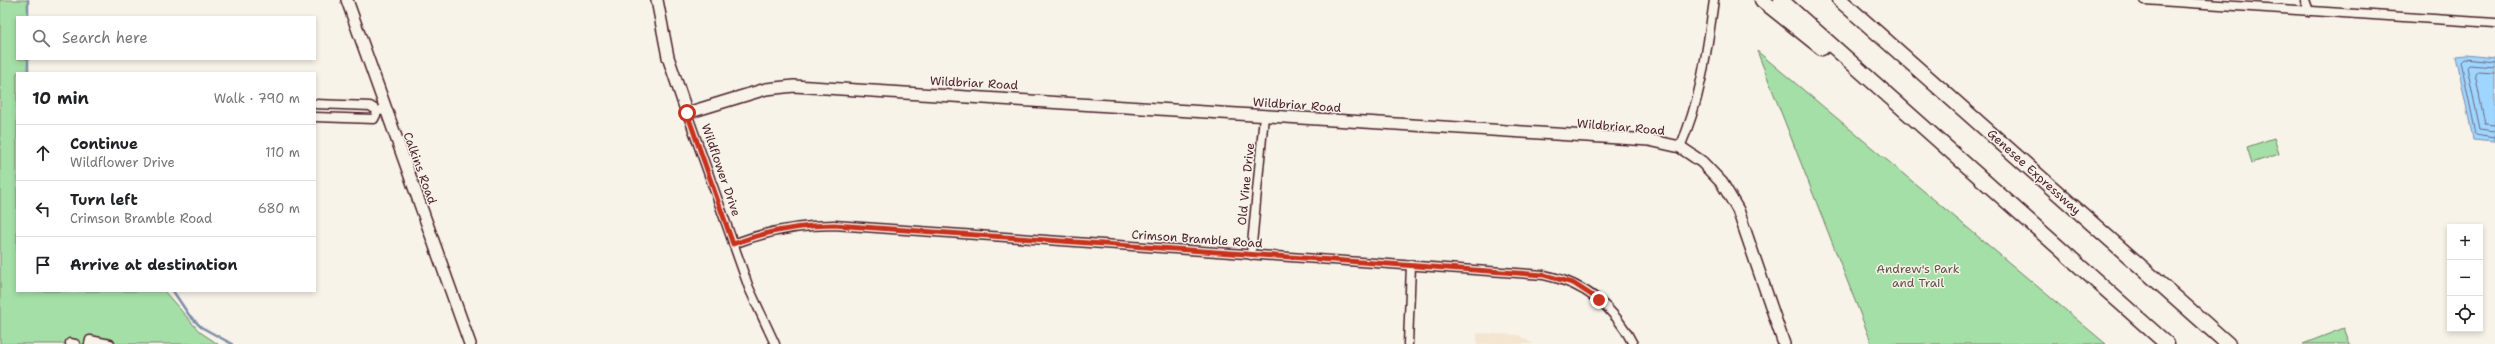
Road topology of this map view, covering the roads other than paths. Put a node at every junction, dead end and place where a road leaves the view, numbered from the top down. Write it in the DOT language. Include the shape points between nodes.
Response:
graph roads {
  1 [pos="347,0"];
  2 [pos="657,0"];
  3 [pos="1714,0"];
  4 [pos="1762,0"];
  5 [pos="1781,0"];
  6 [pos="1840,0"];
  7 [pos="2144,0"];
  8 [pos="2305,0"];
  9 [pos="2309,11"];
  10 [pos="2495,24"];
  11 [pos="316,104"];
  12 [pos="382,111"];
  13 [pos="687,113"];
  14 [pos="1264,116"];
  15 [pos="316,117"];
  16 [pos="1939,142"];
  17 [pos="1680,147"];
  18 [pos="733,244"];
  19 [pos="1251,255"];
  20 [pos="1411,265"];
  21 [pos="89,344"];
  22 [pos="110,344"];
  23 [pos="470,344"];
  24 [pos="775,344"];
  25 [pos="1408,344"];
  26 [pos="1633,344"];
  27 [pos="1784,344"];
  28 [pos="2167,344"];
  29 [pos="2228,344"];
  1 -- 12 [label="street, Calkins Road"];
  2 -- 13 [label="street, Wildflower Drive" via="668,57"];
  3 -- 17 [label="street" via="1697,101"];
  4 -- 16 [label="highway"];
  5 -- 16 [label="highway"];
  6 -- 29 [label="highway, Genesee Expressway"];
  7 -- 9 [label="street"];
  8 -- 9 [label="street"];
  9 -- 10 [label="street"];
  11 -- 12 [label="street" via="370,106"];
  12 -- 15 [label="street" via="374,119"];
  12 -- 23 [label="street, Calkins Road"];
  13 -- 14 [label="street, Wildbriar Road" via="766,89 794,86"];
  13 -- 18 [label="street, Wildflower Drive"];
  14 -- 17 [label="street, Wildbriar Road" via="1626,138"];
  14 -- 19 [label="street, Old Vine Drive"];
  16 -- 28 [label="highway"];
  17 -- 27 [label="street, Wildbriar Road" via="1712,172 1738,210"];
  18 -- 19 [label="street, Crimson Bramble Road" via="757,235 799,226 834,225"];
  18 -- 24 [label="street, Wildflower Drive" via="755,302"];
  19 -- 20 [label="street, Crimson Bramble Road"];
  20 -- 25 [label="street"];
  20 -- 26 [label="street, Crimson Bramble Road" via="1560,279 1587,291 1599,300 1620,323"];
  21 -- 22 [label="street" via="90,340"];
}
